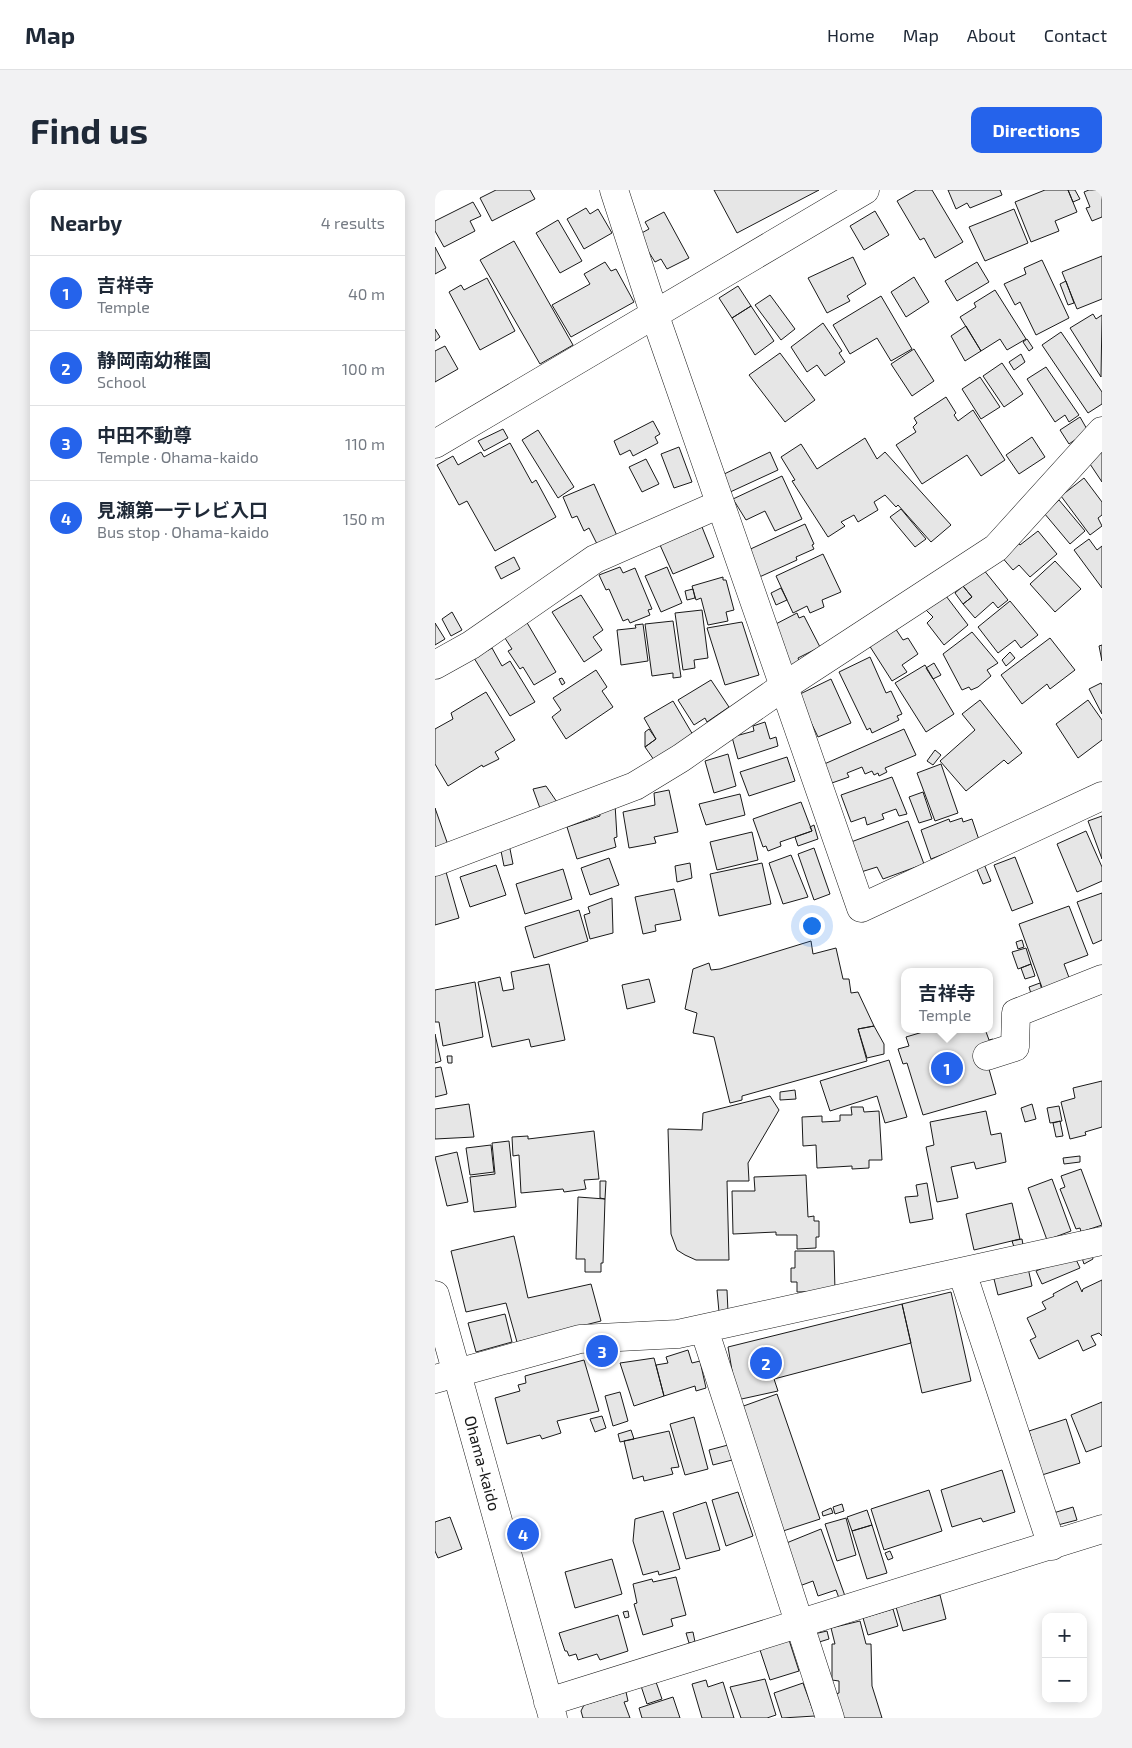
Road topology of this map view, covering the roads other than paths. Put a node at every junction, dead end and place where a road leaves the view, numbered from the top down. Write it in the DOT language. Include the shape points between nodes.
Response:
graph roads {
  1 [pos="614,190"];
  2 [pos="865,190"];
  3 [pos="654,313"];
  4 [pos="1102,432"];
  5 [pos="435,444"];
  6 [pos="720,504"];
  7 [pos="435,666"];
  8 [pos="783,687"];
  9 [pos="1102,796"];
  10 [pos="435,862"];
  11 [pos="1102,979"];
  12 [pos="987,1056"];
  13 [pos="1102,1241"];
  14 [pos="962,1272"];
  15 [pos="435,1295"];
  16 [pos="704,1329"];
  17 [pos="446,1376"];
  18 [pos="1102,1529"];
  19 [pos="1052,1546"];
  20 [pos="799,1625"];
  21 [pos="551,1710"];
  22 [pos="830,1718"];
  1 -- 3 [label="street"];
  2 -- 3 [label="street"];
  3 -- 5 [label="street"];
  3 -- 6 [label="street"];
  4 -- 8 [label="street" via="995,548"];
  6 -- 7 [label="street" via="595,559 471,645"];
  6 -- 8 [label="street"];
  8 -- 9 [label="street" via="861,908"];
  8 -- 10 [label="street" via="635,786"];
  11 -- 12 [label="street" via="1016,1013 1015,1047"];
  13 -- 14 [label="street"];
  14 -- 16 [label="street"];
  14 -- 19 [label="street"];
  15 -- 17 [label="street, Ohama-kaido"];
  16 -- 17 [label="street" via="678,1334 580,1339"];
  16 -- 20 [label="street"];
  17 -- 21 [label="street, Ohama-kaido"];
  18 -- 19 [label="street"];
  19 -- 20 [label="street"];
  20 -- 21 [label="street"];
  20 -- 22 [label="street"];
}
